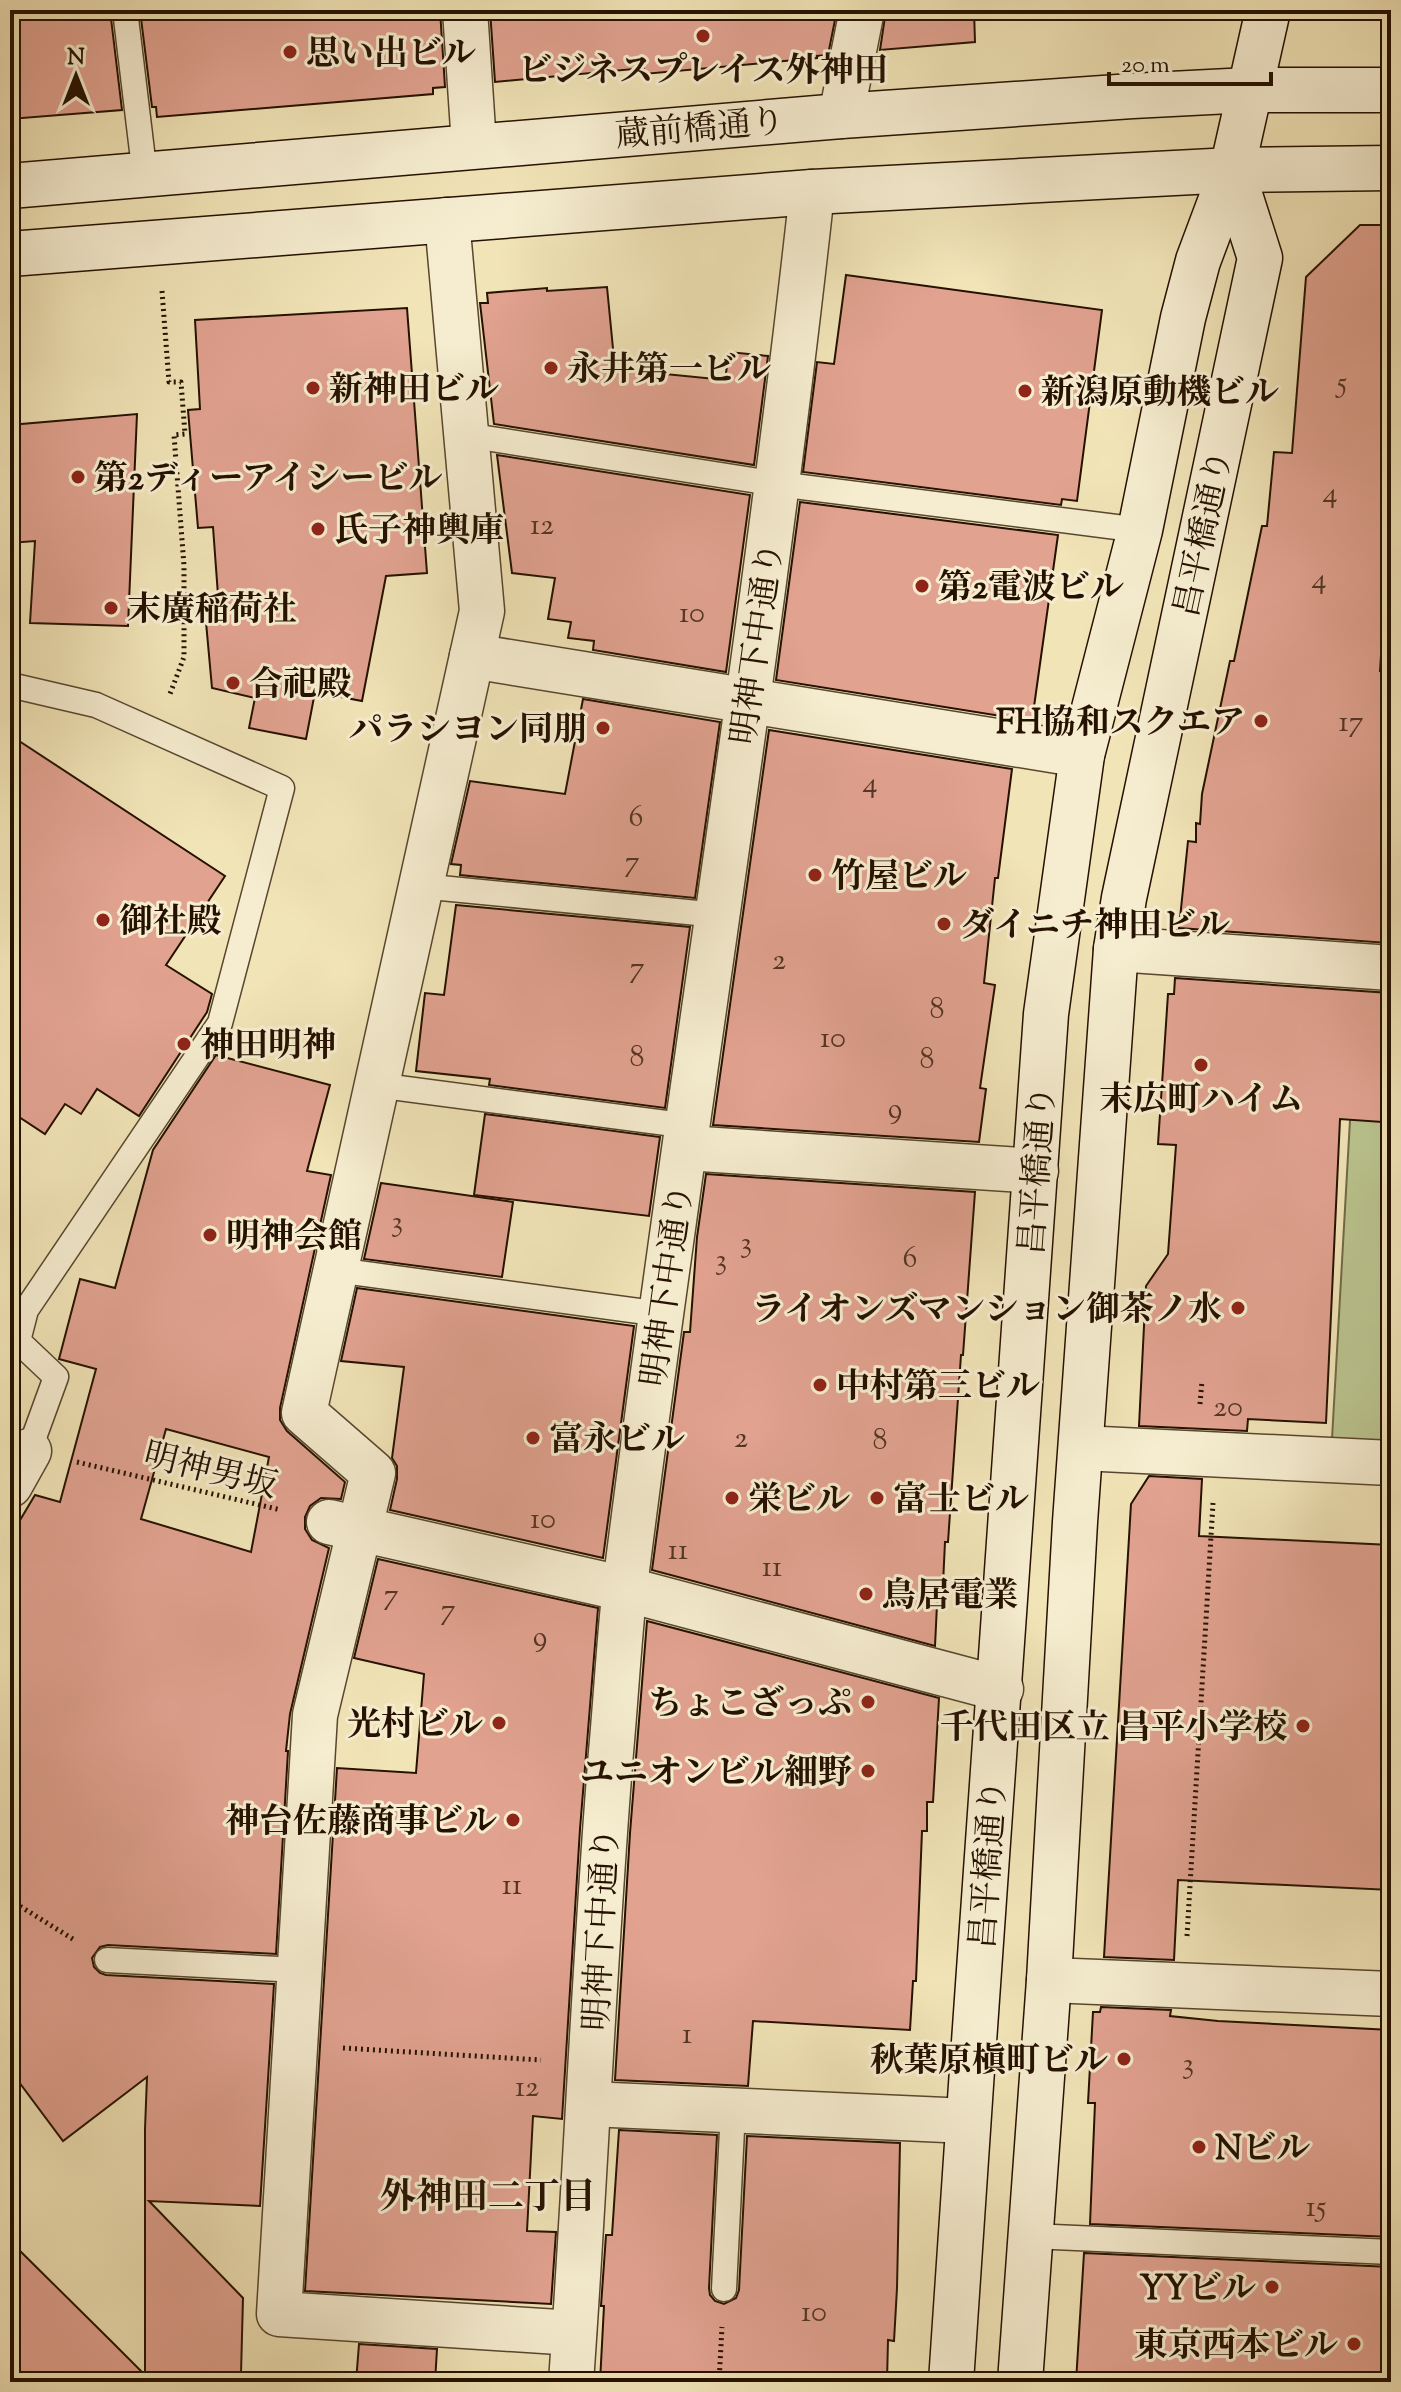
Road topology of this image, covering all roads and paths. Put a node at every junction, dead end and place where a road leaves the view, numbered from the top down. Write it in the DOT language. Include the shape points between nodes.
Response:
graph roads {
  1 [pos="125,10"];
  2 [pos="465,10"];
  3 [pos="862,10"];
  4 [pos="1268,10"];
  5 [pos="1249,90"];
  6 [pos="1391,90"];
  7 [pos="841,116"];
  8 [pos="474,145"];
  9 [pos="1391,168"];
  10 [pos="1232,170"];
  11 [pos="145,176"];
  12 [pos="10,186"];
  13 [pos="812,192"];
  14 [pos="447,220"];
  15 [pos="10,254"];
  16 [pos="162,286"];
  17 [pos="466,435"];
  18 [pos="778,484"];
  19 [pos="1140,530"];
  20 [pos="472,656"];
  21 [pos="10,685"];
  22 [pos="748,701"];
  23 [pos="156,732"];
  24 [pos="1082,755"];
  25 [pos="420,886"];
  26 [pos="718,915"];
  27 [pos="1116,949"];
  28 [pos="1391,968"];
  29 [pos="376,1085"];
  30 [pos="688,1137"];
  31 [pos="1036,1171"];
  32 [pos="336,1270"];
  33 [pos="661,1314"];
  34 [pos="1081,1448"];
  35 [pos="82,1463"];
  36 [pos="1391,1463"];
  37 [pos="20,1468"];
  38 [pos="1214,1494"];
  39 [pos="345,1526"];
  40 [pos="625,1589"];
  41 [pos="1001,1689"];
  42 [pos="10,1900"];
  43 [pos="107,1960"];
  44 [pos="299,1970"];
  45 [pos="1049,1980"];
  46 [pos="1184,1986"];
  47 [pos="1391,1994"];
  48 [pos="294,2045"];
  49 [pos="590,2084"];
  50 [pos="733,2110"];
  51 [pos="968,2121"];
  52 [pos="1031,2236"];
  53 [pos="1391,2252"];
  54 [pos="724,2289"];
  55 [pos="574,2333"];
  56 [pos="571,2382"];
  57 [pos="719,2382"];
  58 [pos="951,2382"];
  59 [pos="1020,2382"];
  1 -- 11 [label="lane"];
  2 -- 8 [label="street"];
  3 -- 7 [label="street"];
  4 -- 5 [label="street, 昌平橋通り"];
  5 -- 6 [label="street, 蔵前橋通り"];
  5 -- 7 [label="street, 蔵前橋通り"];
  5 -- 10 [label="street, 昌平橋通り"];
  7 -- 8 [label="street, 蔵前橋通り"];
  8 -- 11 [label="street, 蔵前橋通り"];
  9 -- 10 [label="street"];
  10 -- 13 [label="street"];
  10 -- 19 [label="street, 昌平橋通り" via="1187,303"];
  10 -- 27 [label="street, 昌平橋通り" via="1260,258"];
  11 -- 12 [label="street, 蔵前橋通り"];
  13 -- 14 [label="street"];
  13 -- 18 [label="street, 明神下中通り"];
  14 -- 15 [label="street"];
  14 -- 17 [label="street"];
  16 -- 23 [label="path" via="169,382 181,382 185,434 174,435 184,566 184,657"];
  17 -- 18 [label="lane"];
  17 -- 20 [label="street" via="482,611"];
  18 -- 19 [label="lane"];
  18 -- 22 [label="street, 明神下中通り"];
  19 -- 24 [label="street, 昌平橋通り"];
  20 -- 22 [label="street"];
  20 -- 25 [label="street"];
  21 -- 23 [label="lane" via="96,705"];
  22 -- 24 [label="street"];
  22 -- 26 [label="street, 明神下中通り"];
  23 -- 37 [label="lane" via="282,788 220,1023 26,1310 18,1341 56,1377"];
  24 -- 31 [label="street, 昌平橋通り" via="1046,1014"];
  25 -- 26 [label="lane"];
  25 -- 29 [label="street"];
  26 -- 30 [label="street, 明神下中通り"];
  27 -- 28 [label="street"];
  27 -- 34 [label="street, 昌平橋通り"];
  29 -- 30 [label="lane"];
  29 -- 32 [label="street"];
  30 -- 31 [label="street"];
  30 -- 33 [label="street, 明神下中通り"];
  31 -- 41 [label="street, 昌平橋通り"];
  32 -- 33 [label="lane"];
  32 -- 39 [label="street" via="304,1413 373,1473"];
  33 -- 40 [label="street, 明神下中通り"];
  34 -- 36 [label="street"];
  34 -- 45 [label="street, 昌平橋通り"];
  35 -- 39 [label="path, 明神男坂"];
  38 -- 46 [label="path"];
  39 -- 40 [label="street"];
  39 -- 44 [label="street" via="315,1715"];
  40 -- 41 [label="street"];
  40 -- 49 [label="street, 明神下中通り"];
  41 -- 51 [label="street, 昌平橋通り"];
  42 -- 43 [label="path"];
  43 -- 44 [label="lane"];
  44 -- 48 [label="street"];
  45 -- 46 [label="street"];
  45 -- 52 [label="street, 昌平橋通り"];
  46 -- 47 [label="street"];
  48 -- 49 [label="path"];
  48 -- 55 [label="street" via="279,2314"];
  49 -- 50 [label="street"];
  49 -- 55 [label="street, 明神下中通り"];
  50 -- 51 [label="street"];
  50 -- 54 [label="lane"];
  51 -- 58 [label="street, 昌平橋通り"];
  52 -- 53 [label="lane"];
  52 -- 59 [label="street, 昌平橋通り"];
  54 -- 57 [label="path"];
  55 -- 56 [label="street, 明神下中通り"];
}
